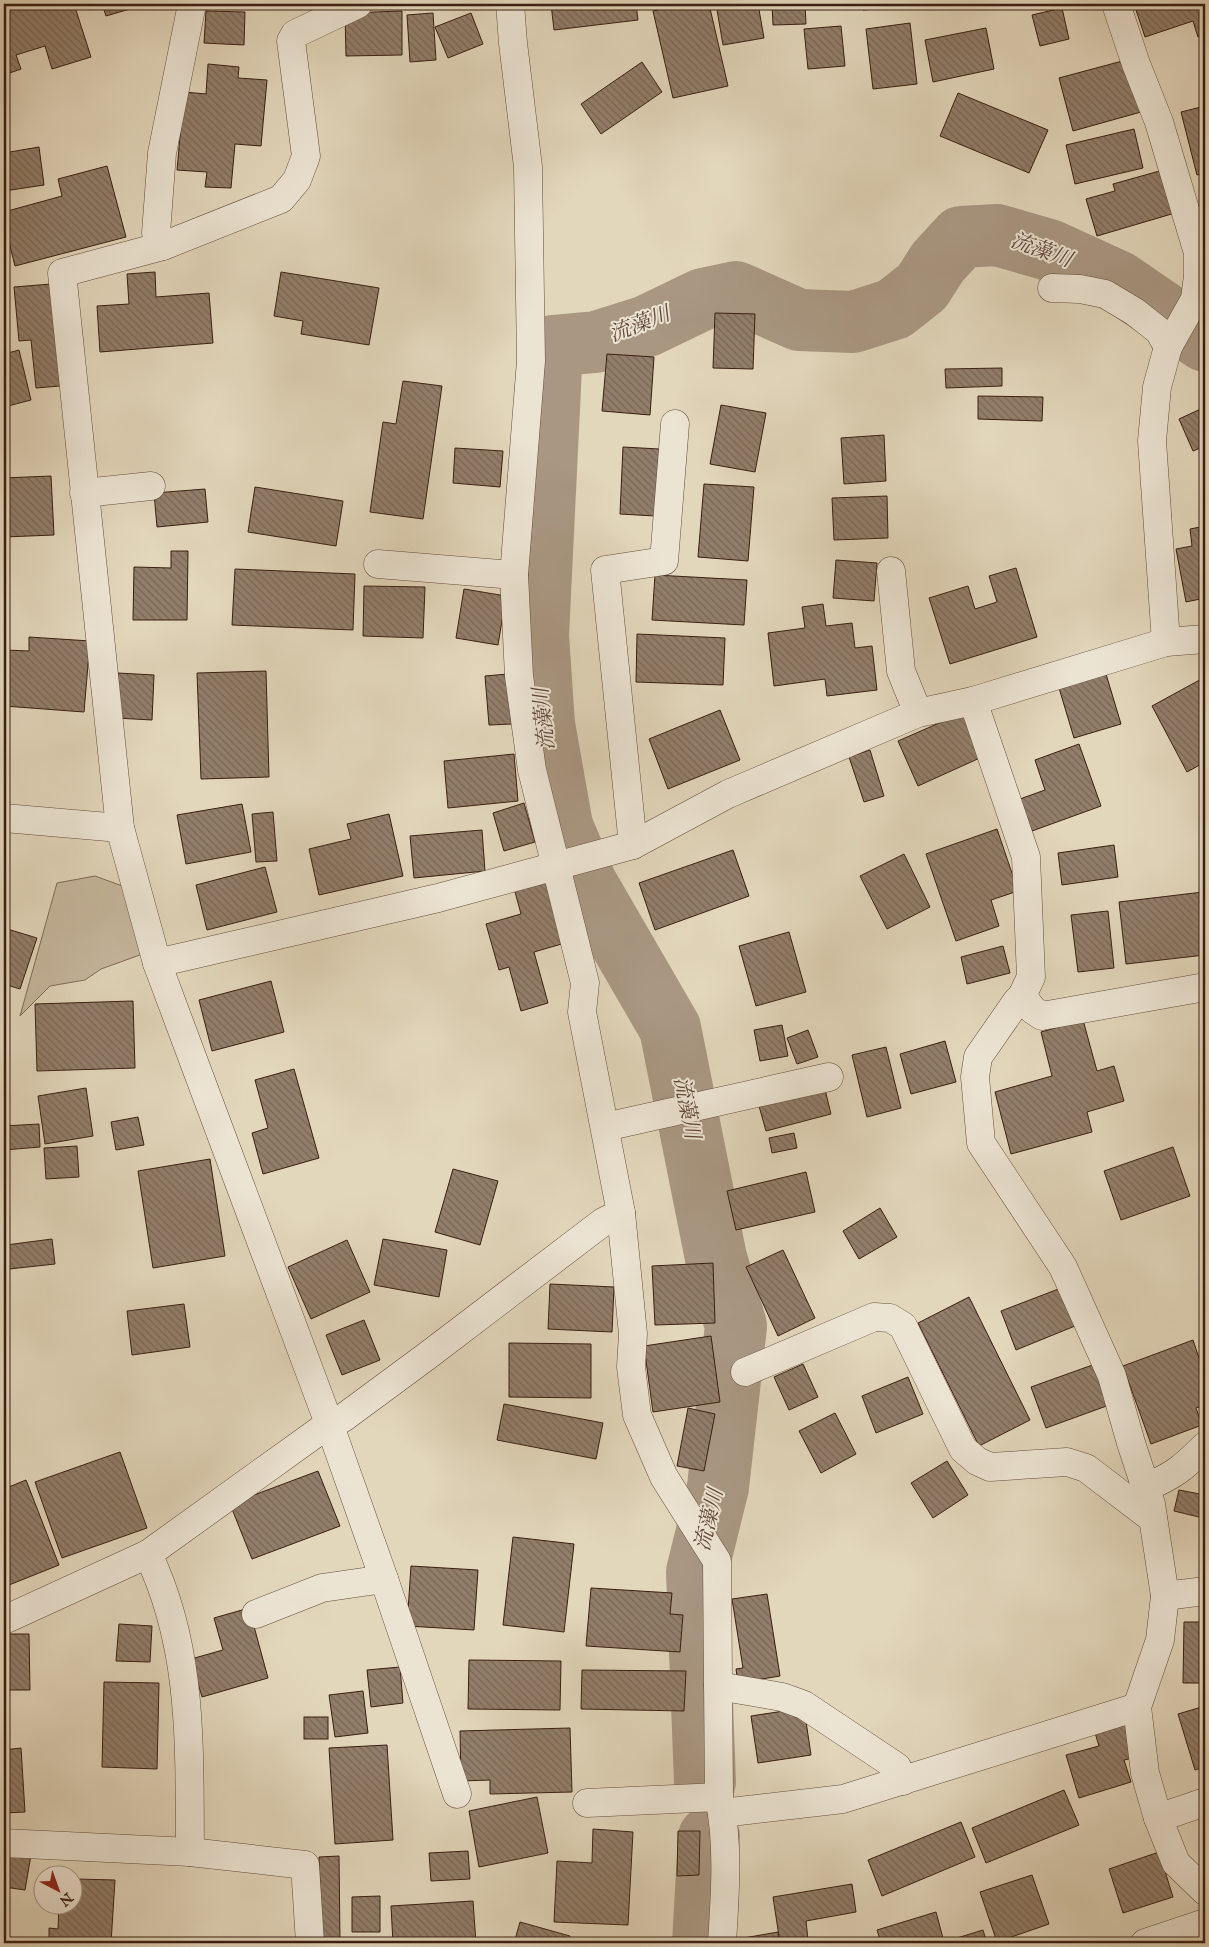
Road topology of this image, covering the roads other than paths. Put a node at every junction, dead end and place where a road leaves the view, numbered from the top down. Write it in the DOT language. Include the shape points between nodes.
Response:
graph roads {
  1 [pos="192,4"];
  2 [pos="358,4"];
  3 [pos="510,4"];
  4 [pos="1116,4"];
  5 [pos="163,246"];
  6 [pos="1052,288"];
  7 [pos="1172,341"];
  8 [pos="675,424"];
  9 [pos="151,486"];
  10 [pos="84,493"];
  11 [pos="378,564"];
  12 [pos="891,571"];
  13 [pos="514,575"];
  14 [pos="1205,639"];
  15 [pos="1166,642"];
  16 [pos="973,701"];
  17 [pos="918,713"];
  18 [pos="4,818"];
  19 [pos="120,828"];
  20 [pos="633,845"];
  21 [pos="559,866"];
  22 [pos="157,963"];
  23 [pos="1205,987"];
  24 [pos="1022,996"];
  25 [pos="830,1077"];
  26 [pos="604,1128"];
  27 [pos="621,1213"];
  28 [pos="745,1372"];
  29 [pos="330,1426"];
  30 [pos="1205,1446"];
  31 [pos="1146,1487"];
  32 [pos="1153,1519"];
  33 [pos="148,1554"];
  34 [pos="384,1579"];
  35 [pos="1205,1591"];
  36 [pos="1165,1596"];
  37 [pos="256,1614"];
  38 [pos="4,1620"];
  39 [pos="718,1686"];
  40 [pos="1137,1706"];
  41 [pos="904,1781"];
  42 [pos="456,1794"];
  43 [pos="1205,1802"];
  44 [pos="588,1804"];
  45 [pos="721,1805"];
  46 [pos="1158,1818"];
  47 [pos="4,1843"];
  48 [pos="190,1852"];
  49 [pos="1205,1891"];
  50 [pos="1205,1923"];
  51 [pos="310,1943"];
  52 [pos="722,1943"];
  53 [pos="1145,1943"];
  1 -- 5 [label="street" via="162,153 156,233"];
  2 -- 5 [label="street" via="295,34 291,41 306,156 297,180 281,199"];
  3 -- 13 [label="street" via="528,167 531,361"];
  4 -- 7 [label="street" via="1159,122 1198,253 1194,299"];
  5 -- 10 [label="street" via="62,273"];
  6 -- 7 [label="street" via="1105,294"];
  7 -- 15 [label="street" via="1157,386 1152,441"];
  8 -- 20 [label="street" via="664,561 605,570"];
  9 -- 10 [label="street"];
  10 -- 19 [label="street"];
  11 -- 13 [label="street"];
  12 -- 17 [label="street" via="901,671"];
  13 -- 21 [label="street" via="519,676 531,761"];
  14 -- 15 [label="street"];
  15 -- 16 [label="street"];
  16 -- 17 [label="street"];
  16 -- 24 [label="street" via="1026,857 1031,977"];
  17 -- 20 [label="street" via="728,794"];
  18 -- 19 [label="street"];
  19 -- 22 [label="street"];
  20 -- 21 [label="street"];
  21 -- 22 [label="street" via="438,898"];
  21 -- 26 [label="street" via="586,983 582,1012"];
  22 -- 29 [label="street"];
  23 -- 24 [label="street" via="1042,1016"];
  24 -- 31 [label="street" via="978,1057 975,1077 981,1144 1063,1267 1112,1376"];
  25 -- 26 [label="street"];
  26 -- 27 [label="street"];
  27 -- 29 [label="street" via="603,1222 428,1356"];
  27 -- 39 [label="street" via="637,1415 664,1477 717,1561"];
  28 -- 32 [label="street" via="874,1317 890,1318 903,1326 963,1449 977,1461 990,1467 1067,1462 1086,1468"];
  29 -- 33 [label="street"];
  29 -- 34 [label="street"];
  30 -- 31 [label="street" via="1182,1470"];
  31 -- 32 [label="street"];
  32 -- 36 [label="street"];
  33 -- 38 [label="street"];
  33 -- 48 [label="street" via="172,1621 184,1671 189,1722"];
  34 -- 37 [label="street" via="322,1588"];
  34 -- 42 [label="street"];
  35 -- 36 [label="street"];
  36 -- 40 [label="street" via="1160,1640"];
  39 -- 41 [label="street" via="782,1697 804,1705 897,1768"];
  39 -- 45 [label="street"];
  40 -- 41 [label="street"];
  40 -- 46 [label="street" via="1146,1773"];
  41 -- 45 [label="street" via="843,1799"];
  43 -- 46 [label="street"];
  44 -- 45 [label="street"];
  45 -- 52 [label="street" via="725,1892"];
  46 -- 49 [label="street" via="1176,1863"];
  47 -- 48 [label="street"];
  48 -- 51 [label="street" via="305,1865"];
  50 -- 53 [label="street"];
}
